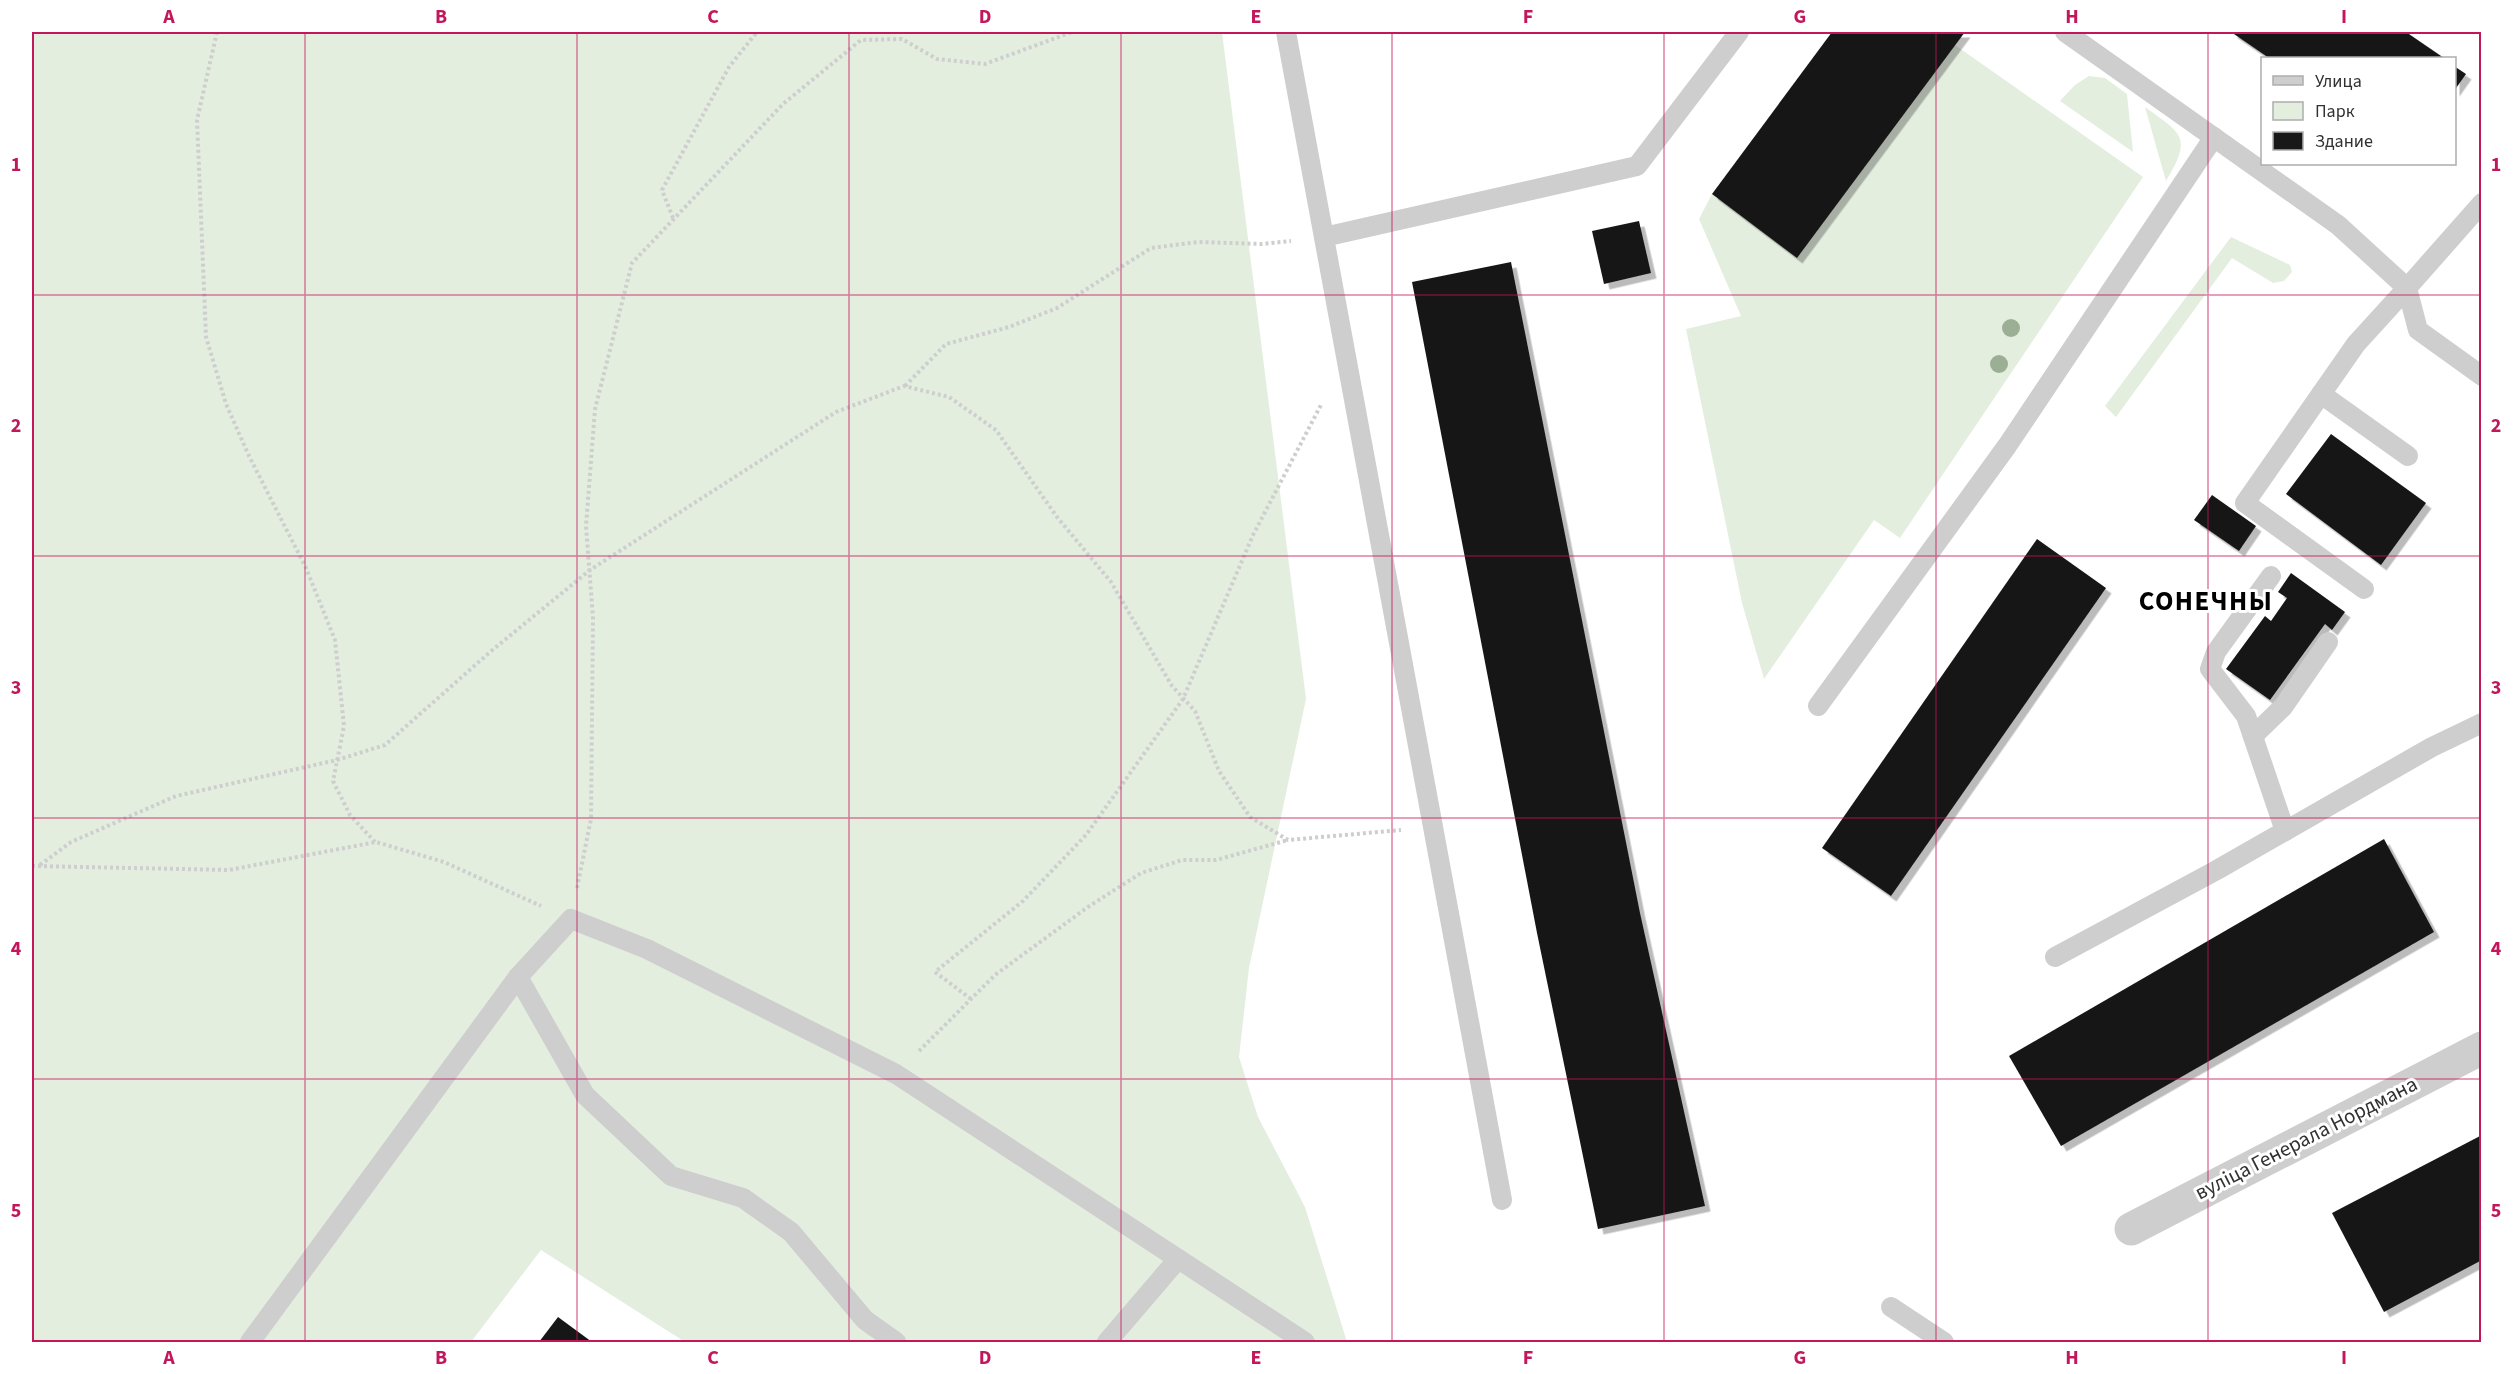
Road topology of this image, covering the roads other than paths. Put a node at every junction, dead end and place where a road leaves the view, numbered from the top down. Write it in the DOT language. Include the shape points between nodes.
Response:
graph roads {
  1 [pos="1286,32"];
  2 [pos="1739,32"];
  3 [pos="2065,32"];
  4 [pos="2214,136"];
  5 [pos="2481,203"];
  6 [pos="1324,237"];
  7 [pos="2407,288"];
  8 [pos="2481,376"];
  9 [pos="2321,394"];
  10 [pos="2408,456"];
  11 [pos="2271,576"];
  12 [pos="2364,589"];
  13 [pos="2328,642"];
  14 [pos="1818,706"];
  15 [pos="2481,723"];
  16 [pos="2253,736"];
  17 [pos="2285,831"];
  18 [pos="2055,957"];
  19 [pos="518,977"];
  20 [pos="2481,1048"];
  21 [pos="1502,1200"];
  22 [pos="2131,1228"];
  23 [pos="1178,1259"];
  24 [pos="1891,1307"];
  25 [pos="250,1342"];
  26 [pos="896,1342"];
  27 [pos="1107,1342"];
  28 [pos="1305,1342"];
  29 [pos="1944,1342"];
  1 -- 6 [label="lane"];
  2 -- 6 [label="lane" via="1637,166"];
  3 -- 4 [label="lane"];
  4 -- 7 [label="lane" via="2338,225"];
  4 -- 14 [label="lane" via="2007,446"];
  5 -- 7 [label="lane"];
  6 -- 21 [label="lane"];
  7 -- 8 [label="lane" via="2418,330"];
  7 -- 9 [label="lane" via="2356,344"];
  9 -- 10 [label="lane"];
  9 -- 12 [label="lane" via="2245,502"];
  11 -- 16 [label="lane" via="2216,652 2210,669 2246,716"];
  13 -- 16 [label="lane" via="2283,707"];
  15 -- 17 [label="lane"];
  16 -- 17 [label="lane"];
  17 -- 18 [label="lane"];
  19 -- 23 [label="lane" via="571,919 647,949 896,1074"];
  19 -- 25 [label="lane"];
  19 -- 26 [label="lane" via="585,1095 671,1176 743,1198 791,1232 865,1320"];
  20 -- 22 [label="street, вуліца Генерала Нордмана"];
  23 -- 27 [label="lane"];
  23 -- 28 [label="lane"];
  24 -- 29 [label="lane"];
}
